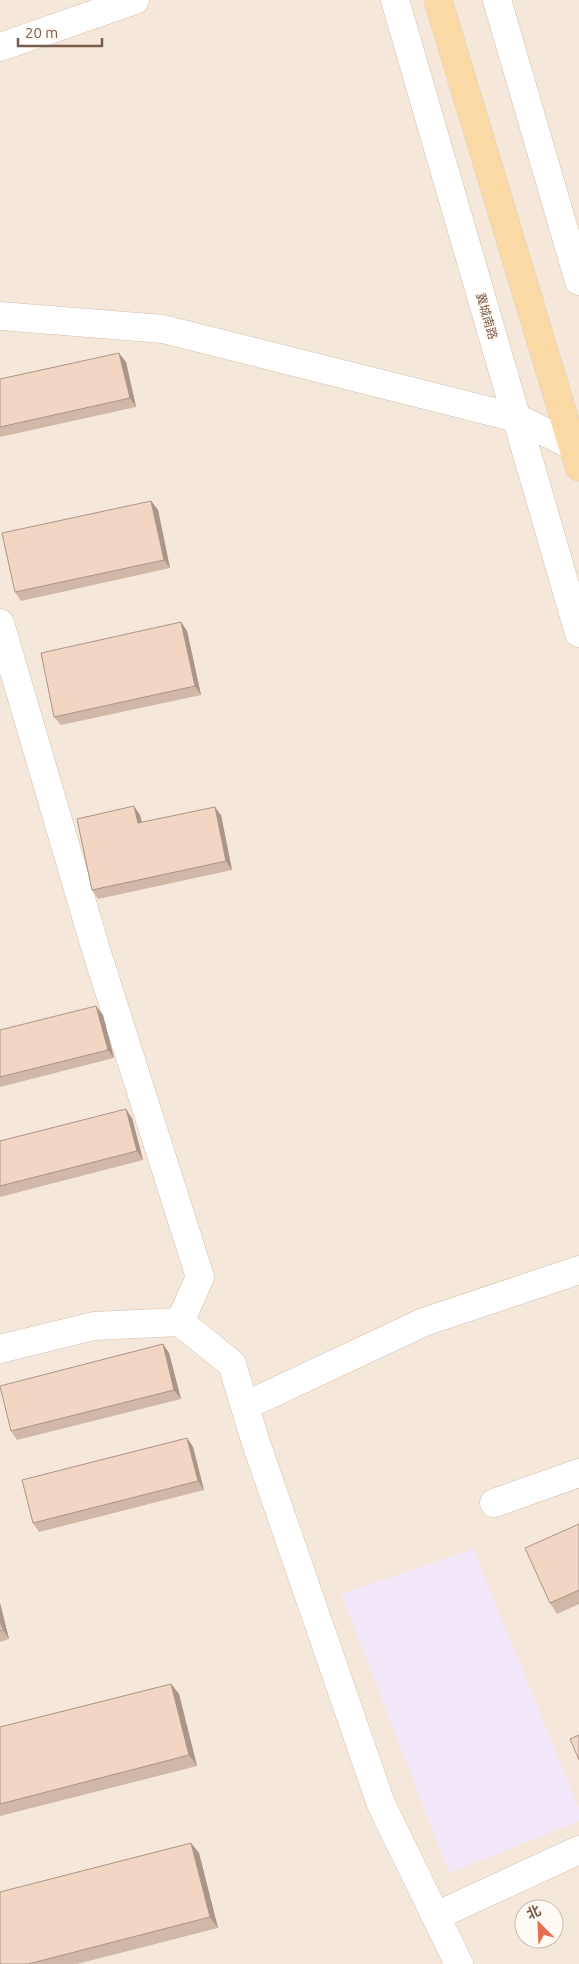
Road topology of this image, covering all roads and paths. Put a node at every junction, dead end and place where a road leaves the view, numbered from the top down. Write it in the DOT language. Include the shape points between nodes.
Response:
graph roads {
  1 [pos="135,0"];
  2 [pos="395,0"];
  3 [pos="438,0"];
  4 [pos="498,0"];
  5 [pos="0,47"];
  6 [pos="579,281"];
  7 [pos="0,316"];
  8 [pos="517,418"];
  9 [pos="577,454"];
  10 [pos="0,623"];
  11 [pos="579,632"];
  12 [pos="579,1270"];
  13 [pos="180,1322"];
  14 [pos="0,1349"];
  15 [pos="245,1406"];
  16 [pos="579,1473"];
  17 [pos="494,1503"];
  18 [pos="579,1850"];
  19 [pos="436,1916"];
  20 [pos="459,1964"];
  1 -- 5 [label="street"];
  2 -- 8 [label="street, 冀城南路"];
  3 -- 9 [label="main road"];
  4 -- 6 [label="street"];
  7 -- 8 [label="street" via="163,329"];
  8 -- 9 [label="street"];
  8 -- 11 [label="street, 冀城南路"];
  10 -- 13 [label="street" via="96,950 200,1277"];
  12 -- 15 [label="street" via="424,1322"];
  13 -- 14 [label="street" via="94,1326"];
  13 -- 15 [label="street" via="232,1364"];
  15 -- 19 [label="street" via="381,1804"];
  16 -- 17 [label="street"];
  18 -- 19 [label="street"];
  19 -- 20 [label="street"];
}
